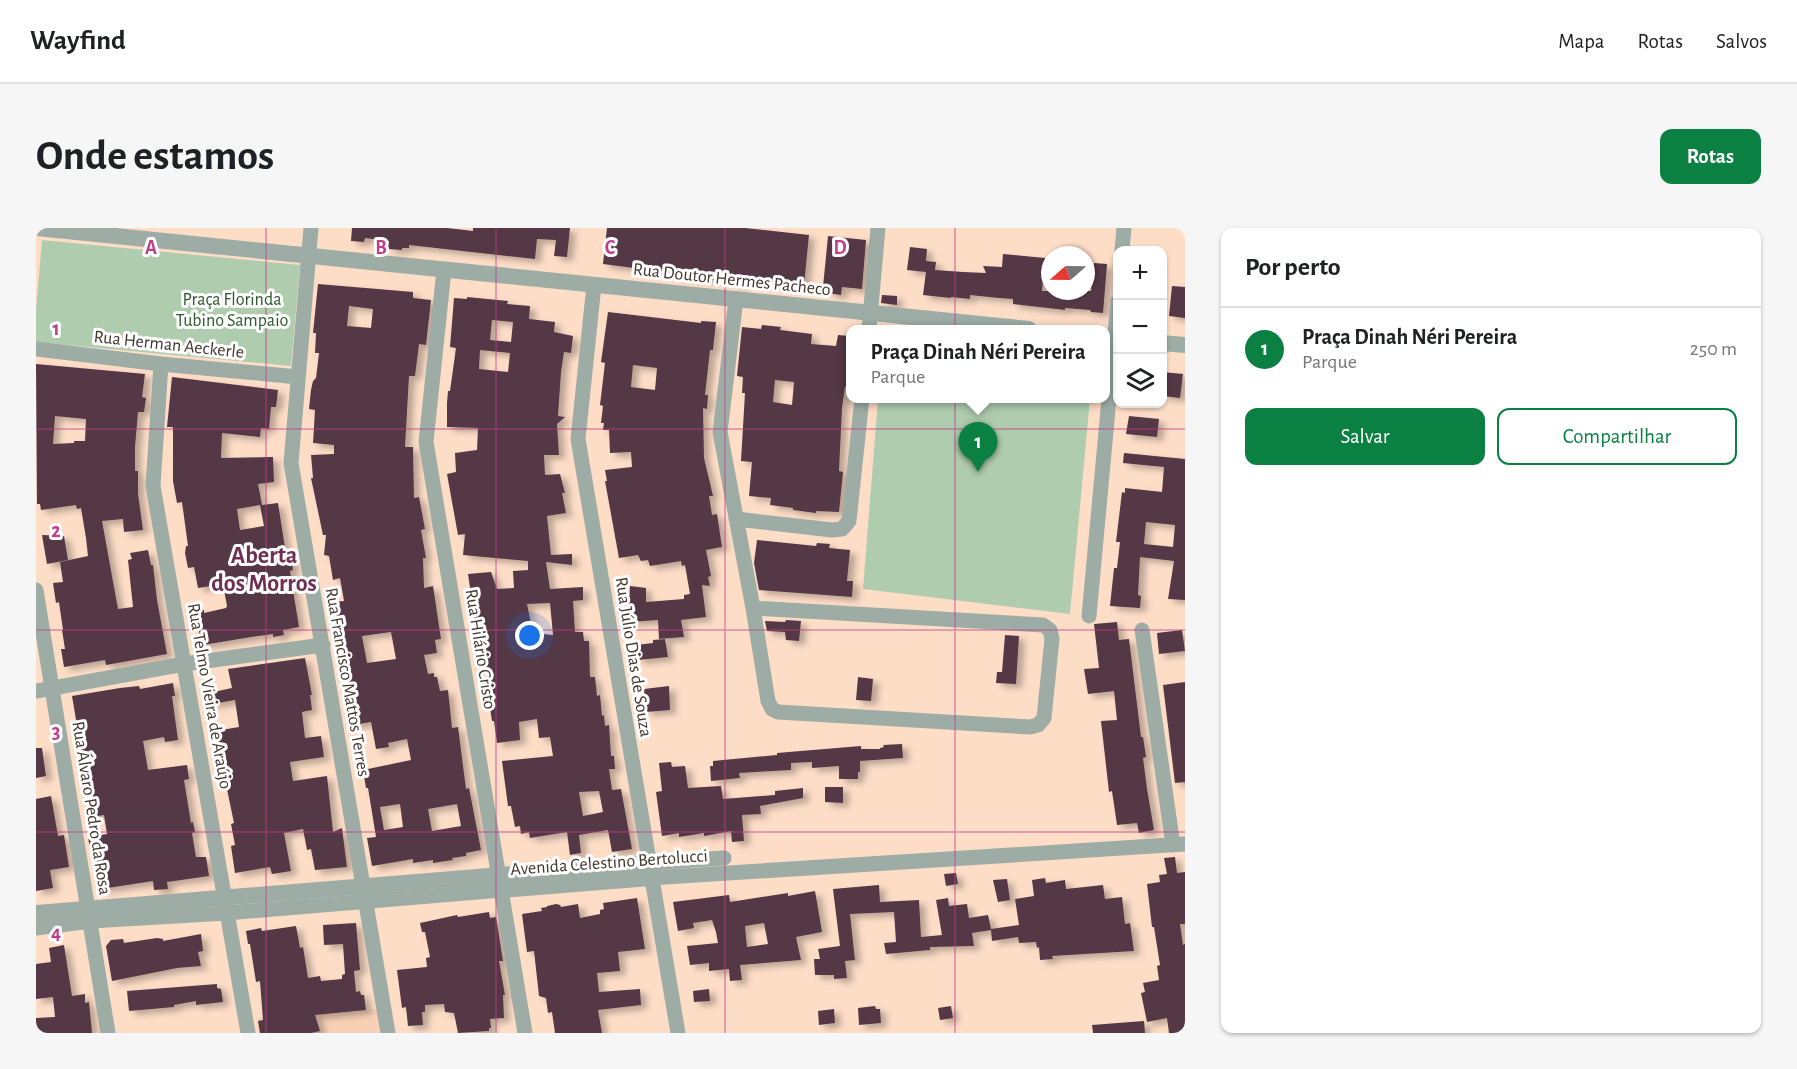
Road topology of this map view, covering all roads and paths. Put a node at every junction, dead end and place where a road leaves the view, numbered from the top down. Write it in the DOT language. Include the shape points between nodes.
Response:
graph roads {
  1 [pos="37,228"];
  2 [pos="310,228"];
  3 [pos="878,228"];
  4 [pos="1125,228"];
  5 [pos="1123,246"];
  6 [pos="308,256"];
  7 [pos="444,270"];
  8 [pos="594,285"];
  9 [pos="736,300"];
  10 [pos="870,321"];
  11 [pos="941,325"];
  12 [pos="1112,338"];
  13 [pos="1167,343"];
  14 [pos="1185,345"];
  15 [pos="36,349"];
  16 [pos="1110,362"];
  17 [pos="161,364"];
  18 [pos="298,376"];
  19 [pos="862,403"];
  20 [pos="1107,403"];
  21 [pos="736,519"];
  22 [pos="36,590"];
  23 [pos="753,608"];
  24 [pos="1089,616"];
  25 [pos="1142,630"];
  26 [pos="322,645"];
  27 [pos="184,664"];
  28 [pos="52,688"];
  29 [pos="36,691"];
  30 [pos="1179,845"];
  31 [pos="724,858"];
  32 [pos="649,871"];
  33 [pos="500,883"];
  34 [pos="365,893"];
  35 [pos="226,905"];
  36 [pos="36,913"];
  37 [pos="89,915"];
  38 [pos="36,928"];
  39 [pos="108,1033"];
  40 [pos="248,1033"];
  41 [pos="388,1033"];
  42 [pos="525,1033"];
  43 [pos="678,1033"];
  1 -- 6 [label="street, Rua Doutor Hermes Pacheco"];
  2 -- 6 [label="street, Rua Francisco Mattos Terres"];
  3 -- 10 [label="street"];
  4 -- 5 [label="street"];
  6 -- 7 [label="street, Rua Doutor Hermes Pacheco"];
  6 -- 18 [label="street, Rua Francisco Mattos Terres"];
  7 -- 8 [label="street, Rua Doutor Hermes Pacheco"];
  7 -- 33 [label="street, Rua Hilário Cristo" via="426,442"];
  8 -- 9 [label="street, Rua Doutor Hermes Pacheco"];
  8 -- 32 [label="street, Rua Júlio Dias de Souza" via="578,439"];
  9 -- 10 [label="street, Rua Doutor Hermes Pacheco"];
  9 -- 21 [label="street" via="720,432"];
  10 -- 11 [label="street, Rua Doutor Hermes Pacheco"];
  12 -- 16 [label="street"];
  13 -- 14 [label="street"];
  15 -- 17 [label="street, Rua Herman Aeckerle"];
  17 -- 18 [label="street, Rua Herman Aeckerle"];
  17 -- 27 [label="street, Rua Telmo Vieira de Araújo" via="153,486"];
  18 -- 26 [label="street, Rua Francisco Mattos Terres" via="291,464"];
  19 -- 21 [label="street" via="849,521 842,528"];
  20 -- 24 [label="street"];
  21 -- 23 [label="street"];
  22 -- 28 [label="street, Rua Álvaro Pedro da Rosa"];
  23 -- 23 [label="street" via="768,701 778,712 1030,727 1044,718 1052,639 1050,630 1043,625"];
  25 -- 30 [label="street"];
  26 -- 27 [label="street"];
  26 -- 34 [label="street, Rua Francisco Mattos Terres"];
  27 -- 28 [label="street"];
  27 -- 35 [label="street, Rua Telmo Vieira de Araújo"];
  28 -- 29 [label="street"];
  28 -- 37 [label="street, Rua Álvaro Pedro da Rosa"];
  30 -- 32 [label="street, Avenida Celestino Bertolucci"];
  31 -- 32 [label="street, Avenida Celestino Bertolucci"];
  32 -- 33 [label="street, Avenida Celestino Bertolucci"];
  32 -- 43 [label="street, Rua Júlio Dias de Souza"];
  33 -- 34 [label="street, Avenida Celestino Bertolucci"];
  33 -- 42 [label="street, Rua Hilário Cristo"];
  34 -- 35 [label="street, Avenida Celestino Bertolucci"];
  34 -- 41 [label="street, Rua Francisco Mattos Terres"];
  35 -- 37 [label="street, Avenida Celestino Bertolucci"];
  35 -- 40 [label="street, Rua Telmo Vieira de Araújo"];
  36 -- 37 [label="street, Avenida Celestino Bertolucci"];
  37 -- 38 [label="street, Avenida Celestino Bertolucci"];
  37 -- 39 [label="street, Rua Álvaro Pedro da Rosa"];
}
